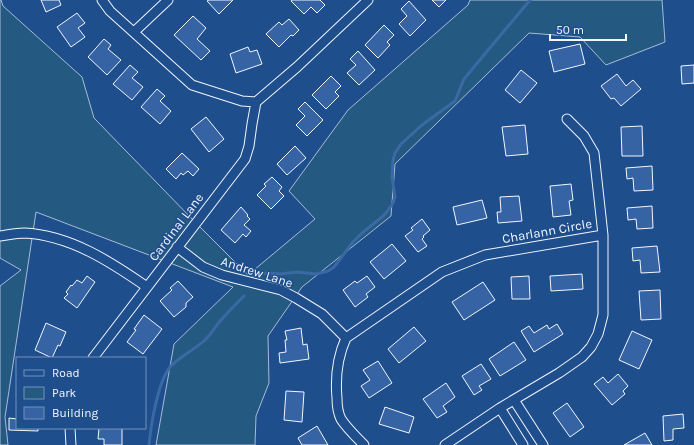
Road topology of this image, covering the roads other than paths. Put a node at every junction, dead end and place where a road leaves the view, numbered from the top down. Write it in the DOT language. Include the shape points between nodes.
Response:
graph roads {
  1 [pos="102,0"];
  2 [pos="168,0"];
  3 [pos="368,0"];
  4 [pos="134,32"];
  5 [pos="256,102"];
  6 [pos="567,119"];
  7 [pos="603,235"];
  8 [pos="0,236"];
  9 [pos="177,247"];
  10 [pos="147,287"];
  11 [pos="346,338"];
  12 [pos="93,357"];
  13 [pos="514,400"];
  14 [pos="500,408"];
  15 [pos="70,429"];
  16 [pos="70,445"];
  17 [pos="364,445"];
  18 [pos="445,445"];
  19 [pos="523,445"];
  20 [pos="543,445"];
  1 -- 4 [label="street" via="110,11"];
  2 -- 4 [label="street"];
  3 -- 5 [label="street"];
  4 -- 5 [label="street" via="192,84 242,101"];
  5 -- 9 [label="street, Cardinal Lane" via="245,159"];
  6 -- 7 [label="street" via="584,136 594,154"];
  7 -- 11 [label="street, Charlann Circle" via="485,255 442,272"];
  7 -- 13 [label="street, Charlann Circle" via="603,315 591,347 582,357 559,373"];
  8 -- 10 [label="street" via="23,233 64,241 94,253"];
  9 -- 10 [label="street, Cardinal Lane"];
  9 -- 11 [label="street, Andrew Lane" via="203,267 222,275 281,290 296,298 322,314"];
  10 -- 12 [label="street, Cardinal Lane"];
  11 -- 17 [label="street" via="340,351 336,372 338,412"];
  13 -- 14 [label="street, Charlann Circle"];
  13 -- 20 [label="street"];
  14 -- 18 [label="street, Charlann Circle"];
  14 -- 19 [label="street"];
  15 -- 16 [label="street"];
}
